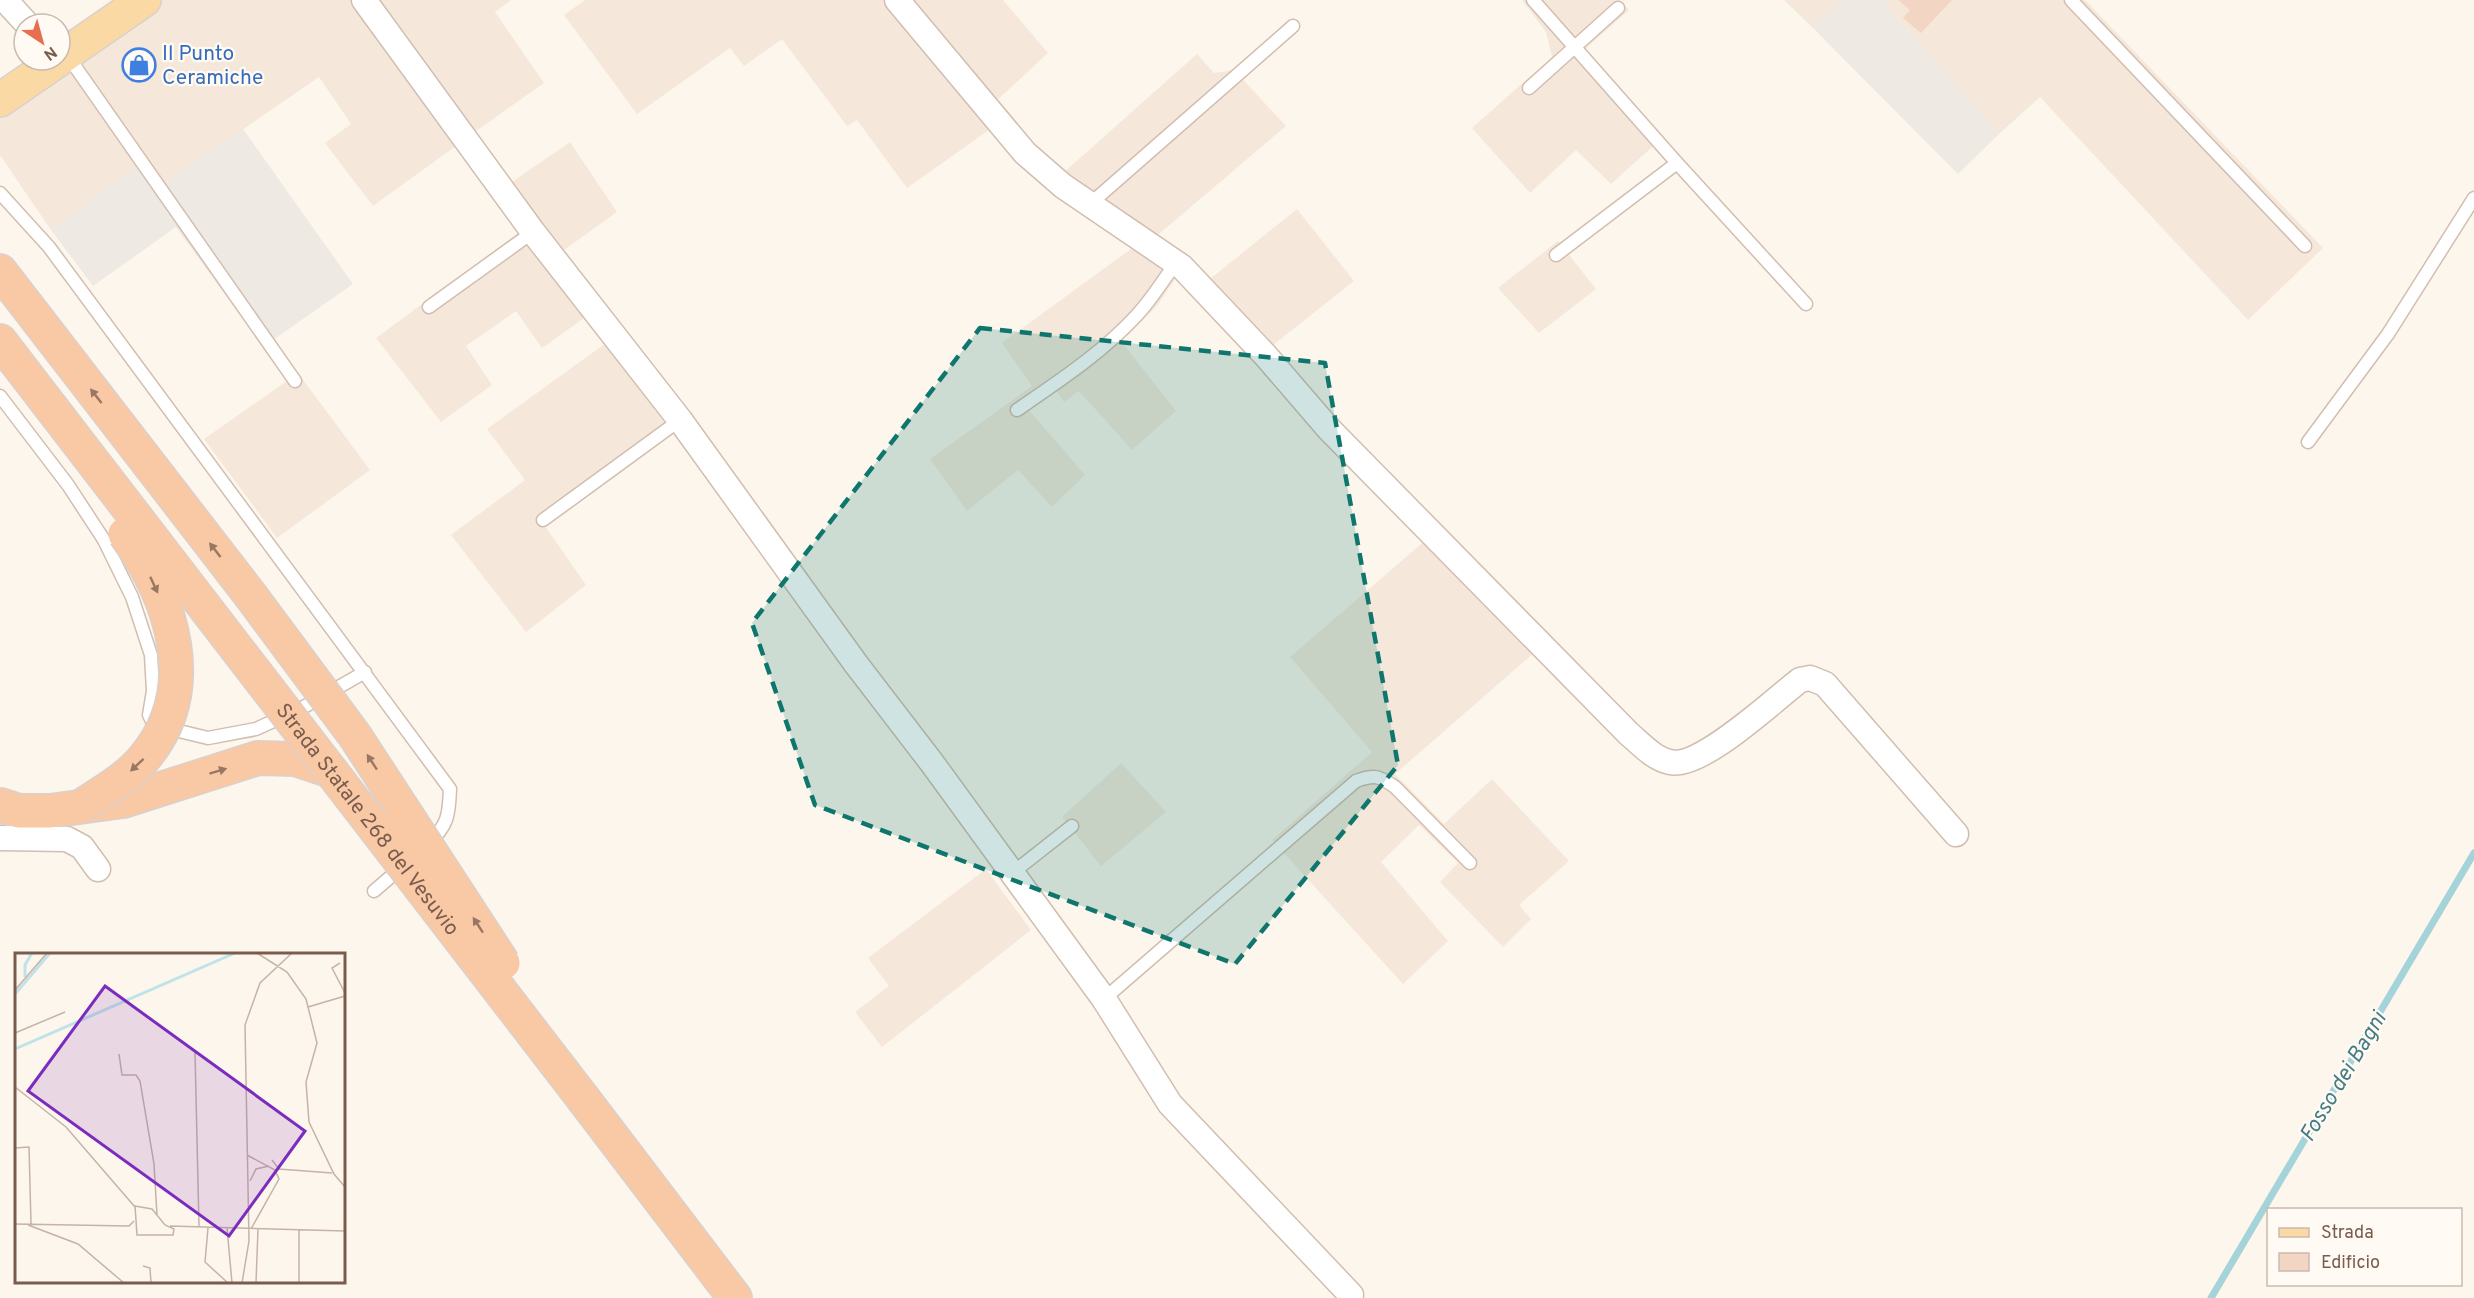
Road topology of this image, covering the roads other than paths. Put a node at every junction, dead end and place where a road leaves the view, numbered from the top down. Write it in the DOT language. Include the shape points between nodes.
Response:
graph roads {
  1 [pos="5,0"];
  2 [pos="144,0"];
  3 [pos="364,0"];
  4 [pos="897,0"];
  5 [pos="1533,0"];
  6 [pos="2071,0"];
  7 [pos="1617,8"];
  8 [pos="16,12"];
  9 [pos="1293,26"];
  10 [pos="1574,47"];
  11 [pos="72,49"];
  12 [pos="40,72"];
  13 [pos="72,72"];
  14 [pos="1529,88"];
  15 [pos="0,100"];
  16 [pos="1677,163"];
  17 [pos="0,193"];
  18 [pos="2474,198"];
  19 [pos="1090,204"];
  20 [pos="532,232"];
  21 [pos="2305,246"];
  22 [pos="1556,255"];
  23 [pos="1176,263"];
  24 [pos="0,271"];
  25 [pos="1806,304"];
  26 [pos="429,307"];
  27 [pos="7,349"];
  28 [pos="296,381"];
  29 [pos="0,396"];
  30 [pos="1017,410"];
  31 [pos="680,420"];
  32 [pos="2308,442"];
  33 [pos="543,520"];
  34 [pos="365,672"];
  35 [pos="331,771"];
  36 [pos="0,805"];
  37 [pos="80,807"];
  38 [pos="1072,826"];
  39 [pos="1956,834"];
  40 [pos="0,838"];
  41 [pos="1470,863"];
  42 [pos="98,869"];
  43 [pos="1011,874"];
  44 [pos="374,891"];
  45 [pos="1104,999"];
  46 [pos="585,1101"];
  47 [pos="1351,1295"];
  48 [pos="735,1298"];
  1 -- 8 [label="street"];
  2 -- 11 [label="main road"];
  3 -- 20 [label="street"];
  4 -- 19 [label="street" via="1025,153"];
  5 -- 10 [label="lane"];
  6 -- 21 [label="lane"];
  7 -- 10 [label="lane"];
  9 -- 19 [label="lane"];
  10 -- 14 [label="lane"];
  10 -- 16 [label="lane"];
  12 -- 15 [label="main road"];
  13 -- 28 [label="lane"];
  16 -- 22 [label="lane"];
  16 -- 25 [label="lane"];
  17 -- 34 [label="lane" via="49,247"];
  18 -- 32 [label="lane" via="2388,334"];
  19 -- 23 [label="street"];
  20 -- 26 [label="lane"];
  20 -- 31 [label="street"];
  23 -- 30 [label="lane" via="1149,302 1114,337"];
  23 -- 39 [label="street" via="1266,356 1328,428 1656,757 1672,763 1696,759 1800,680 1810,678 1825,684"];
  46 -- 24 [label="highway, one-way, bridge" via="543,1025 361,745"];
  27 -- 35 [label="highway, Strada Statale 268 del Vesuvio, bridge"];
  27 -- 37 [label="highway, one-way, bridge" via="55,433 145,565 169,624 176,656 177,682 161,735 144,759 121,780"];
  29 -- 34 [label="lane" via="68,485 104,540 132,597 151,655 153,691 149,715 154,725 208,738 255,729"];
  31 -- 33 [label="lane"];
  31 -- 43 [label="street"];
  34 -- 44 [label="lane" via="450,789 449,814 442,832"];
  37 -- 35 [label="highway, one-way, bridge" via="123,801 258,758 295,759"];
  35 -- 46 [label="highway, Strada Statale 268 del Vesuvio, bridge"];
  36 -- 37 [label="highway" via="19,811"];
  38 -- 43 [label="lane"];
  40 -- 42 [label="street" via="67,838 82,848"];
  41 -- 45 [label="lane" via="1395,787 1382,778 1370,776 1356,782"];
  43 -- 45 [label="street"];
  45 -- 47 [label="street" via="1170,1104"];
  46 -- 48 [label="highway, Strada Statale 268 del Vesuvio"];
}
